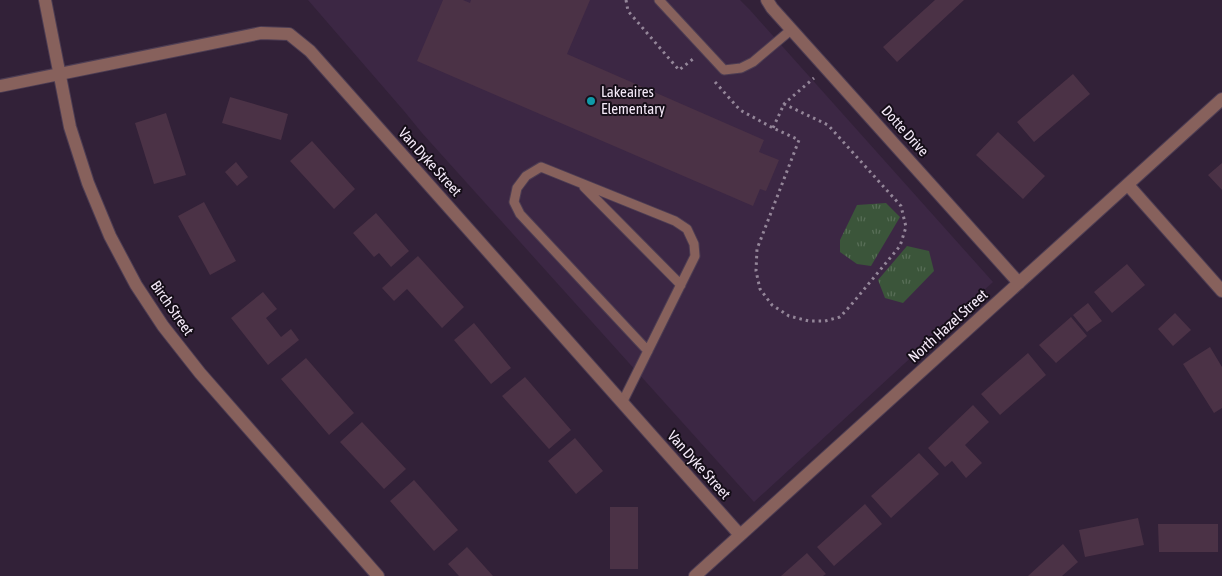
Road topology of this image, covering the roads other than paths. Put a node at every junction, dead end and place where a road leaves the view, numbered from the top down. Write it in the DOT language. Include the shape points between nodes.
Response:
graph roads {
  1 [pos="44,0"];
  2 [pos="659,0"];
  3 [pos="767,0"];
  4 [pos="792,29"];
  5 [pos="59,75"];
  6 [pos="0,86"];
  7 [pos="1222,99"];
  8 [pos="581,183"];
  9 [pos="1128,185"];
  10 [pos="1019,283"];
  11 [pos="681,285"];
  12 [pos="1222,291"];
  13 [pos="648,351"];
  14 [pos="622,403"];
  15 [pos="740,535"];
  16 [pos="378,576"];
  17 [pos="695,576"];
  1 -- 5 [label="street, Birch Street"];
  2 -- 4 [label="lane" via="724,70 741,68 753,62"];
  3 -- 4 [label="street, Dotte Drive"];
  4 -- 10 [label="street, Dotte Drive"];
  5 -- 6 [label="street, Van Dyke Street"];
  5 -- 14 [label="street, Van Dyke Street" via="261,34 289,34 310,51"];
  5 -- 16 [label="street, Birch Street" via="70,127 88,183 110,236 136,285 200,373"];
  7 -- 9 [label="street, North Hazel Street"];
  8 -- 11 [label="lane"];
  8 -- 11 [label="lane" via="675,221 687,230 694,244 695,256"];
  8 -- 13 [label="lane" via="541,167 526,176 516,188 514,202 520,214"];
  9 -- 10 [label="street, North Hazel Street"];
  9 -- 12 [label="street"];
  10 -- 15 [label="street, North Hazel Street"];
  11 -- 13 [label="lane"];
  13 -- 14 [label="lane"];
  14 -- 15 [label="street, Van Dyke Street"];
  15 -- 17 [label="street, North Hazel Street"];
}
